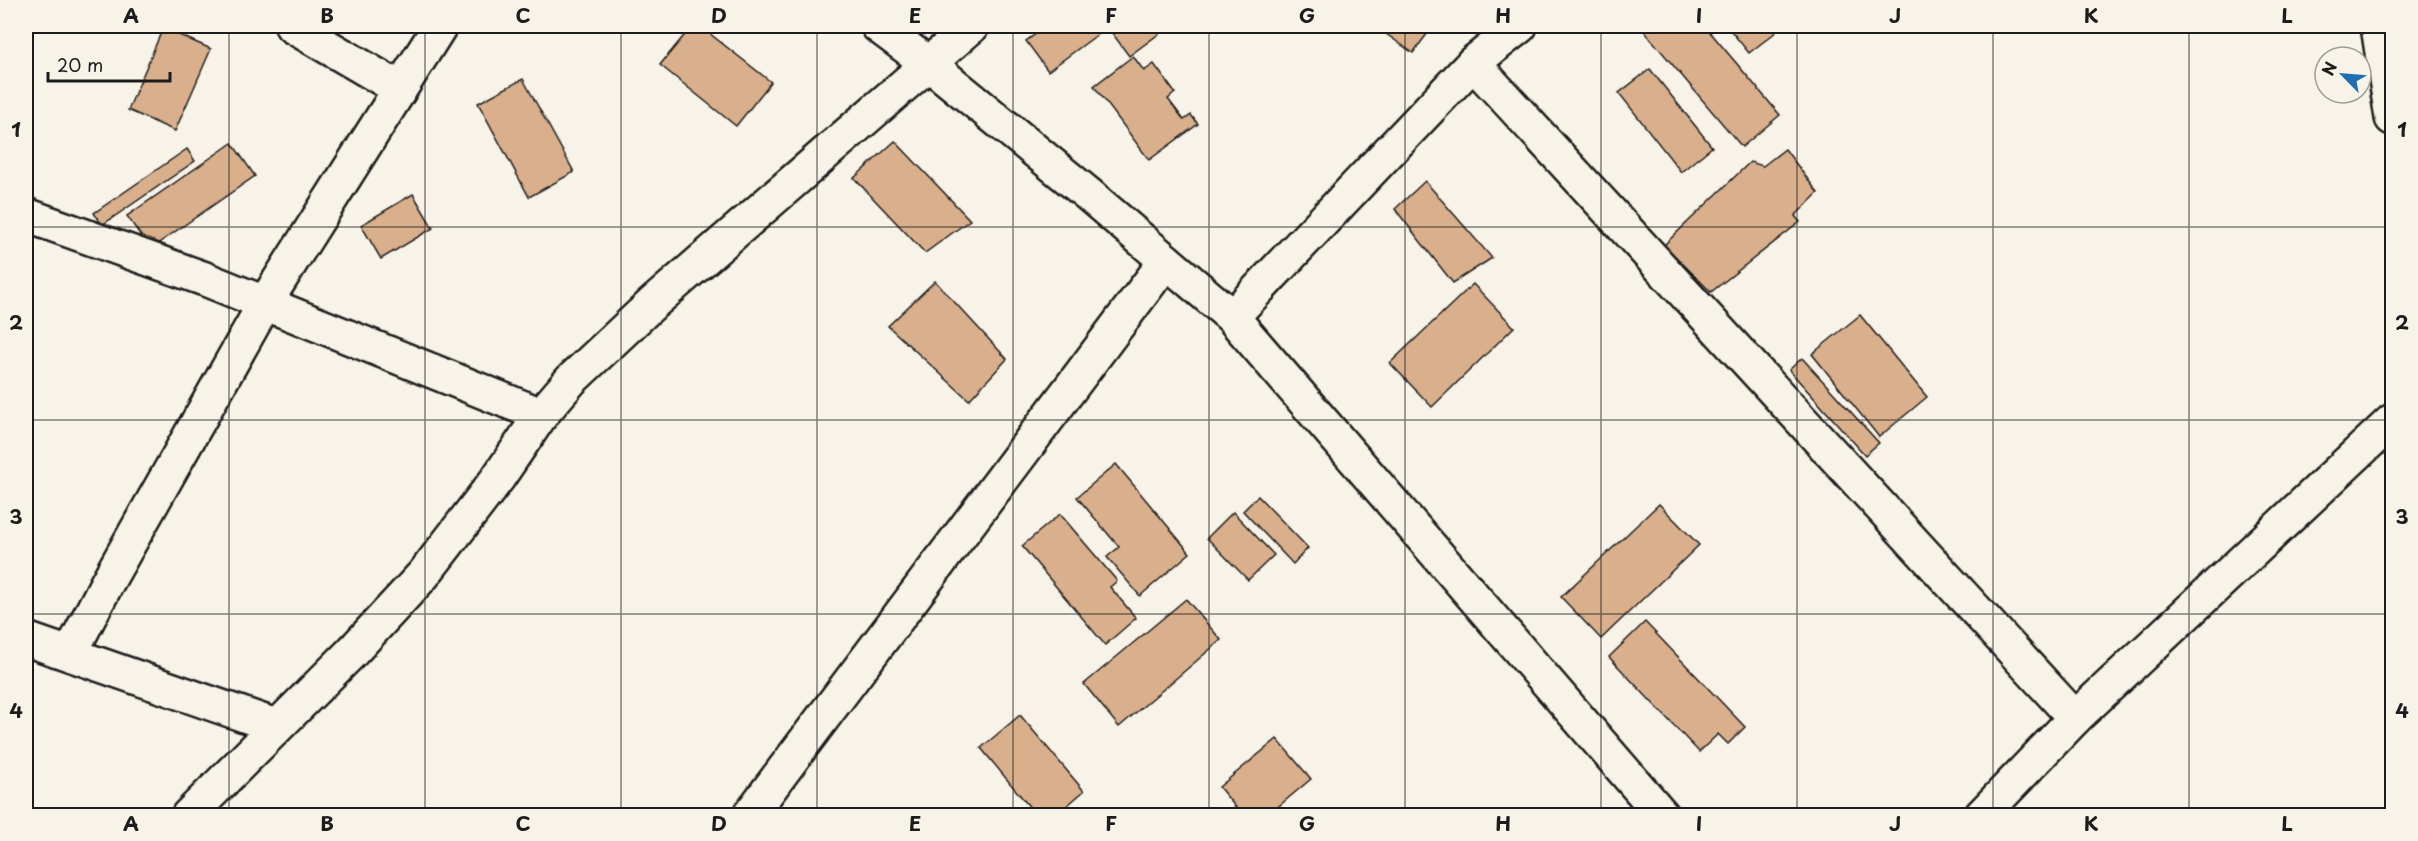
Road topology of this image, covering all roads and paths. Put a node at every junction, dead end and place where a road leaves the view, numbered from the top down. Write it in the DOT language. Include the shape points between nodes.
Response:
graph roads {
  1 [pos="292,26"];
  2 [pos="440,26"];
  3 [pos="878,26"];
  4 [pos="972,26"];
  5 [pos="1520,26"];
  6 [pos="2378,26"];
  7 [pos="1473,63"];
  8 [pos="929,64"];
  9 [pos="400,89"];
  10 [pos="2392,118"];
  11 [pos="26,215"];
  12 [pos="1166,261"];
  13 [pos="265,303"];
  14 [pos="1232,317"];
  15 [pos="541,415"];
  16 [pos="2392,421"];
  17 [pos="26,639"];
  18 [pos="70,654"];
  19 [pos="2076,718"];
  20 [pos="276,726"];
  21 [pos="188,816"];
  22 [pos="749,816"];
  23 [pos="1663,816"];
  24 [pos="1981,816"];
  1 -- 9 [label="street"];
  2 -- 9 [label="street"];
  3 -- 8 [label="street"];
  4 -- 8 [label="street"];
  5 -- 7 [label="street"];
  6 -- 10 [label="street"];
  7 -- 14 [label="street"];
  7 -- 19 [label="street"];
  8 -- 12 [label="street"];
  8 -- 15 [label="street" via="652,304 571,380"];
  9 -- 13 [label="street"];
  11 -- 13 [label="street"];
  12 -- 14 [label="street"];
  12 -- 22 [label="street"];
  13 -- 15 [label="street"];
  13 -- 18 [label="street"];
  14 -- 23 [label="street"];
  15 -- 20 [label="street" via="424,574"];
  16 -- 19 [label="street"];
  17 -- 18 [label="street"];
  18 -- 20 [label="street"];
  19 -- 24 [label="street"];
  20 -- 21 [label="street"];
}
